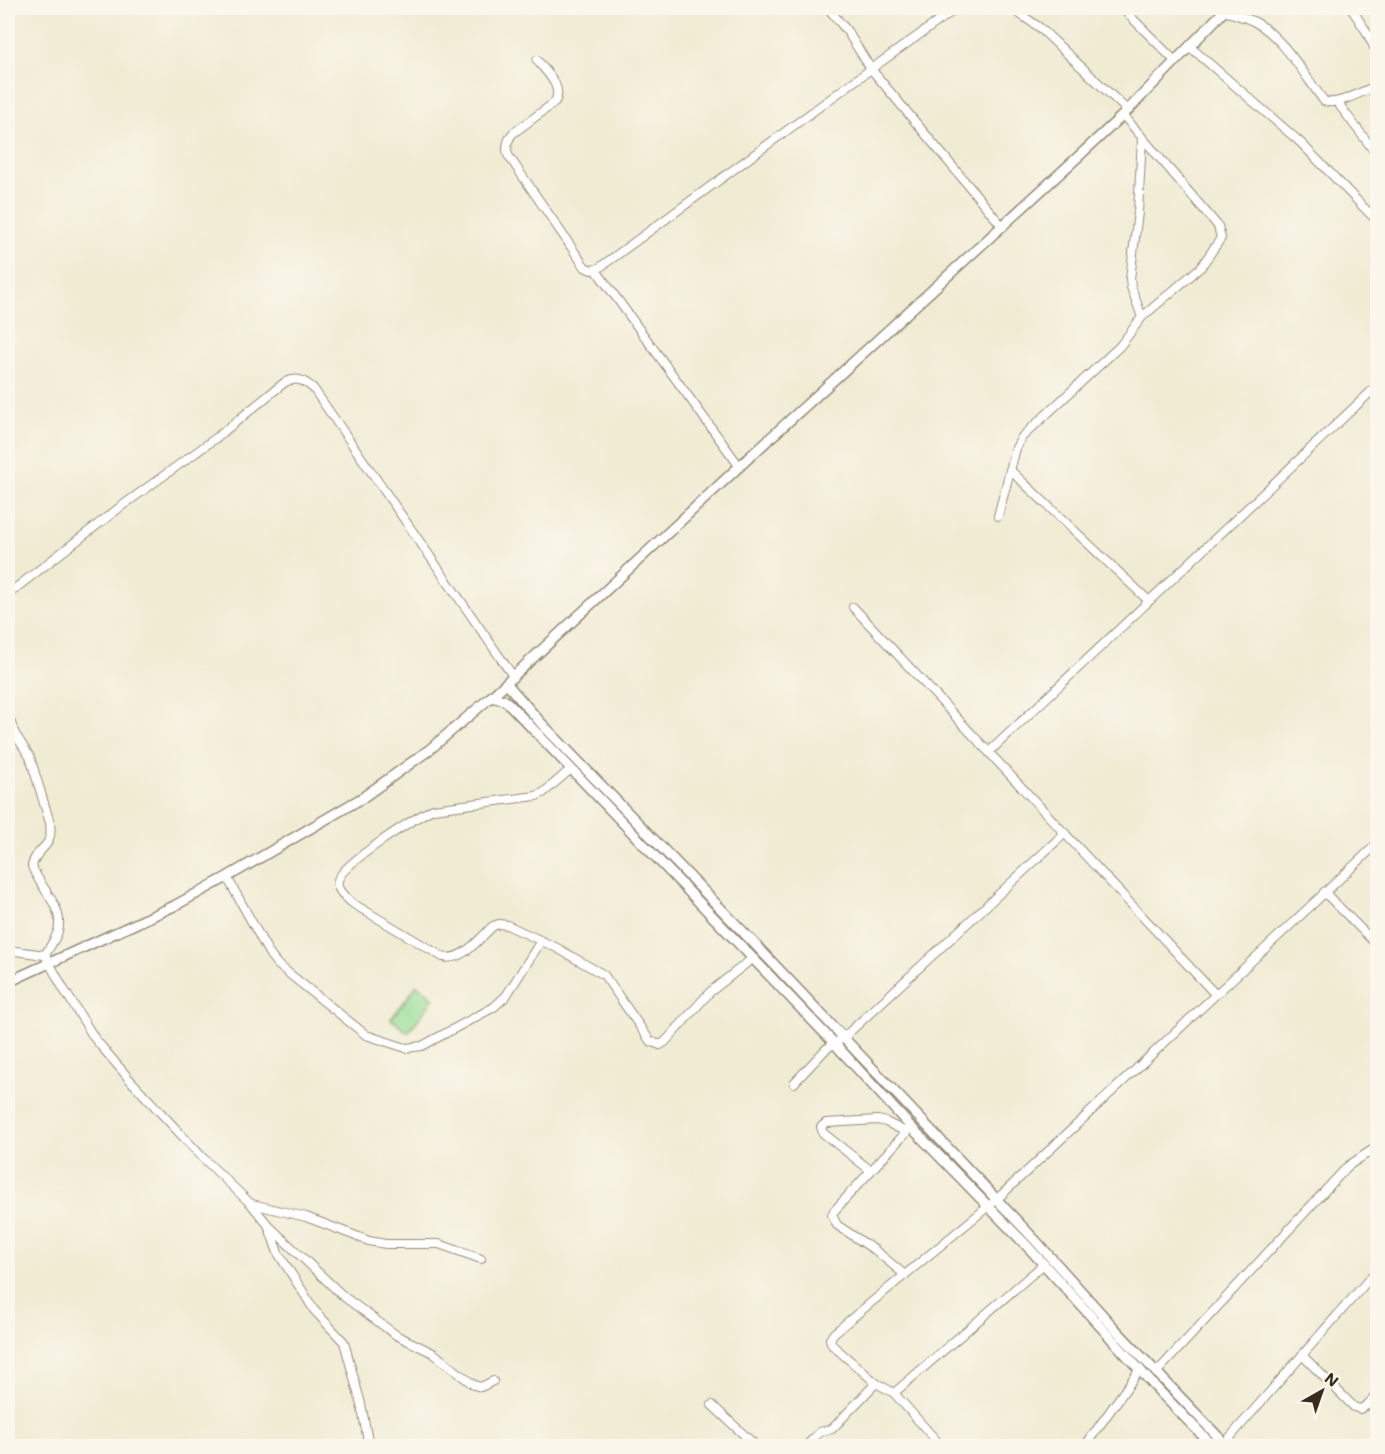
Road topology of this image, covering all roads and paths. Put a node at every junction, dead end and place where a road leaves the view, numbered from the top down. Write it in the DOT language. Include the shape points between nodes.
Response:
graph roads {
  1 [pos="828,8"];
  2 [pos="957,8"];
  3 [pos="1011,8"];
  4 [pos="1122,8"];
  5 [pos="1351,8"];
  6 [pos="1224,9"];
  7 [pos="1189,46"];
  8 [pos="1377,55"];
  9 [pos="537,60"];
  10 [pos="1175,61"];
  11 [pos="871,69"];
  12 [pos="1377,85"];
  13 [pos="1336,102"];
  14 [pos="1125,112"];
  15 [pos="1142,139"];
  16 [pos="1377,156"];
  17 [pos="1377,222"];
  18 [pos="1003,226"];
  19 [pos="596,270"];
  20 [pos="1142,317"];
  21 [pos="1377,385"];
  22 [pos="740,468"];
  23 [pos="1010,470"];
  24 [pos="998,516"];
  25 [pos="8,594"];
  26 [pos="1149,602"];
  27 [pos="853,607"];
  28 [pos="510,680"];
  29 [pos="491,697"];
  30 [pos="8,715"];
  31 [pos="989,752"];
  32 [pos="571,769"];
  33 [pos="1065,833"];
  34 [pos="1377,843"];
  35 [pos="227,877"];
  36 [pos="1324,892"];
  37 [pos="541,941"];
  38 [pos="1377,946"];
  39 [pos="8,950"];
  40 [pos="753,958"];
  41 [pos="48,959"];
  42 [pos="8,982"];
  43 [pos="1215,994"];
  44 [pos="838,1040"];
  45 [pos="794,1083"];
  46 [pos="909,1129"];
  47 [pos="1377,1146"];
  48 [pos="870,1170"];
  49 [pos="992,1203"];
  50 [pos="251,1204"];
  51 [pos="269,1226"];
  52 [pos="482,1258"];
  53 [pos="1044,1264"];
  54 [pos="1377,1269"];
  55 [pos="905,1275"];
  56 [pos="1302,1355"];
  57 [pos="1140,1369"];
  58 [pos="1156,1373"];
  59 [pos="493,1381"];
  60 [pos="876,1383"];
  61 [pos="894,1393"];
  62 [pos="1377,1394"];
  63 [pos="712,1404"];
  64 [pos="1225,1445"];
  65 [pos="369,1446"];
  66 [pos="756,1446"];
  67 [pos="806,1446"];
  68 [pos="941,1446"];
  69 [pos="1085,1446"];
  70 [pos="1213,1446"];
  1 -- 11 [label="street"];
  2 -- 11 [label="street"];
  3 -- 14 [label="street" via="1039,27"];
  4 -- 10 [label="street"];
  5 -- 8 [label="street"];
  6 -- 7 [label="street"];
  6 -- 13 [label="street" via="1269,32 1324,101"];
  7 -- 10 [label="street"];
  7 -- 17 [label="street" via="1300,142"];
  9 -- 19 [label="street" via="558,89 558,98 512,134 506,148 585,267"];
  10 -- 14 [label="street"];
  11 -- 18 [label="street"];
  11 -- 19 [label="street"];
  12 -- 13 [label="street"];
  13 -- 16 [label="street"];
  14 -- 15 [label="street"];
  14 -- 18 [label="street"];
  15 -- 20 [label="street" via="1130,279"];
  15 -- 20 [label="street" via="1218,226 1221,238 1201,267"];
  18 -- 22 [label="street"];
  19 -- 22 [label="street"];
  20 -- 23 [label="street" via="1120,346 1022,437"];
  21 -- 26 [label="street"];
  22 -- 28 [label="street"];
  23 -- 24 [label="street"];
  23 -- 26 [label="street"];
  25 -- 28 [label="street" via="295,378 313,388"];
  26 -- 31 [label="street"];
  27 -- 31 [label="street"];
  28 -- 29 [label="street"];
  28 -- 44 [label="street" via="542,724 751,940"];
  29 -- 32 [label="street" via="508,703"];
  29 -- 35 [label="street" via="399,773"];
  30 -- 41 [label="street" via="34,766 50,823 49,842 32,866 59,918"];
  31 -- 33 [label="street"];
  32 -- 37 [label="street" via="536,796 433,809 372,847 338,880 342,894 352,903 449,959 499,924"];
  32 -- 40 [label="street"];
  33 -- 43 [label="street"];
  33 -- 44 [label="street"];
  34 -- 36 [label="street"];
  35 -- 37 [label="street" via="277,963 366,1035 406,1048 422,1046 494,1007 506,996"];
  35 -- 41 [label="street" via="174,906"];
  36 -- 38 [label="street"];
  36 -- 43 [label="street"];
  37 -- 40 [label="street" via="604,975 650,1041 660,1045 710,992"];
  39 -- 41 [label="street"];
  40 -- 44 [label="street"];
  41 -- 42 [label="street"];
  41 -- 50 [label="street" via="95,1039 203,1158"];
  43 -- 49 [label="street"];
  44 -- 45 [label="street"];
  44 -- 46 [label="street"];
  44 -- 49 [label="street"];
  46 -- 48 [label="street"];
  46 -- 48 [label="street" via="878,1120 826,1123 822,1127 824,1133"];
  46 -- 49 [label="street"];
  47 -- 58 [label="street" via="1348,1166"];
  48 -- 55 [label="street" via="834,1211 834,1221"];
  49 -- 53 [label="street"];
  49 -- 55 [label="street"];
  49 -- 58 [label="street"];
  50 -- 51 [label="street"];
  50 -- 52 [label="street" via="306,1217 369,1241 439,1244"];
  51 -- 59 [label="street" via="343,1296 396,1335 432,1353 474,1385 481,1387"];
  51 -- 65 [label="street" via="278,1253 314,1310 344,1342"];
  53 -- 57 [label="street"];
  53 -- 61 [label="street"];
  54 -- 56 [label="street"];
  55 -- 60 [label="street" via="830,1339 831,1345"];
  56 -- 62 [label="street" via="1354,1407 1366,1406"];
  56 -- 64 [label="street"];
  57 -- 69 [label="street"];
  57 -- 70 [label="street"];
  58 -- 64 [label="street"];
  60 -- 61 [label="street"];
  60 -- 67 [label="street" via="832,1429 819,1432"];
  61 -- 68 [label="street"];
  63 -- 66 [label="street"];
}
